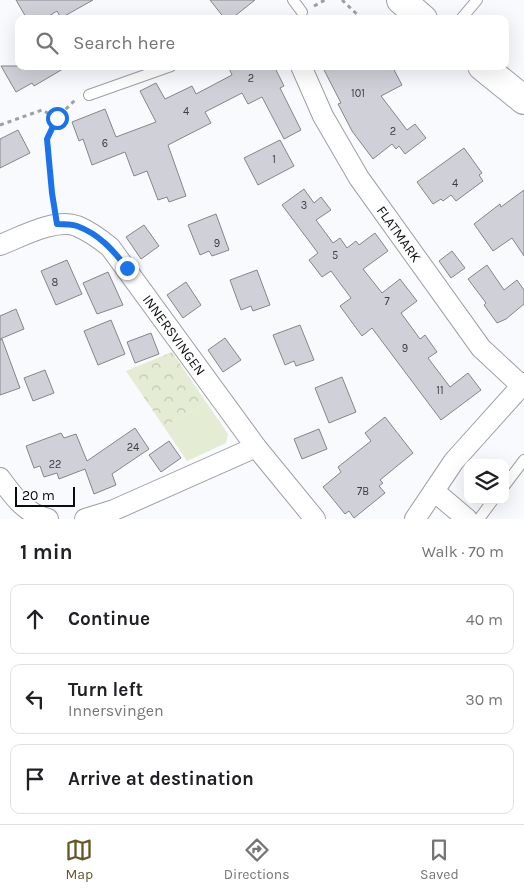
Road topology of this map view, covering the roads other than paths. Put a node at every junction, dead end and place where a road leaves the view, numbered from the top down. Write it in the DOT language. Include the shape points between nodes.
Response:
graph roads {
  1 [pos="293,0"];
  2 [pos="477,0"];
  3 [pos="302,12"];
  4 [pos="464,15"];
  5 [pos="160,70"];
  6 [pos="303,70"];
  7 [pos="487,70"];
  8 [pos="89,95"];
  9 [pos="524,100"];
  10 [pos="0,245"];
  11 [pos="523,385"];
  12 [pos="256,448"];
  13 [pos="524,460"];
  14 [pos="0,478"];
  15 [pos="509,480"];
  16 [pos="434,490"];
  17 [pos="491,504"];
  18 [pos="48,519"];
  19 [pos="85,519"];
  20 [pos="315,519"];
  21 [pos="415,519"];
  22 [pos="467,519"];
  23 [pos="479,519"];
  1 -- 3 [label="lane"];
  2 -- 4 [label="lane"];
  5 -- 8 [label="lane"];
  6 -- 11 [label="street, FLATMARK" via="323,116 359,178 481,348"];
  7 -- 9 [label="main road"];
  10 -- 12 [label="street, INNERSVINGEN" via="57,224 76,226 110,246"];
  11 -- 16 [label="street" via="454,461"];
  12 -- 19 [label="street" via="114,510"];
  12 -- 20 [label="street, INNERSVINGEN"];
  13 -- 15 [label="lane"];
  14 -- 18 [label="street" via="14,498 34,515"];
  16 -- 21 [label="street"];
  16 -- 22 [label="street"];
  17 -- 23 [label="lane"];
}
